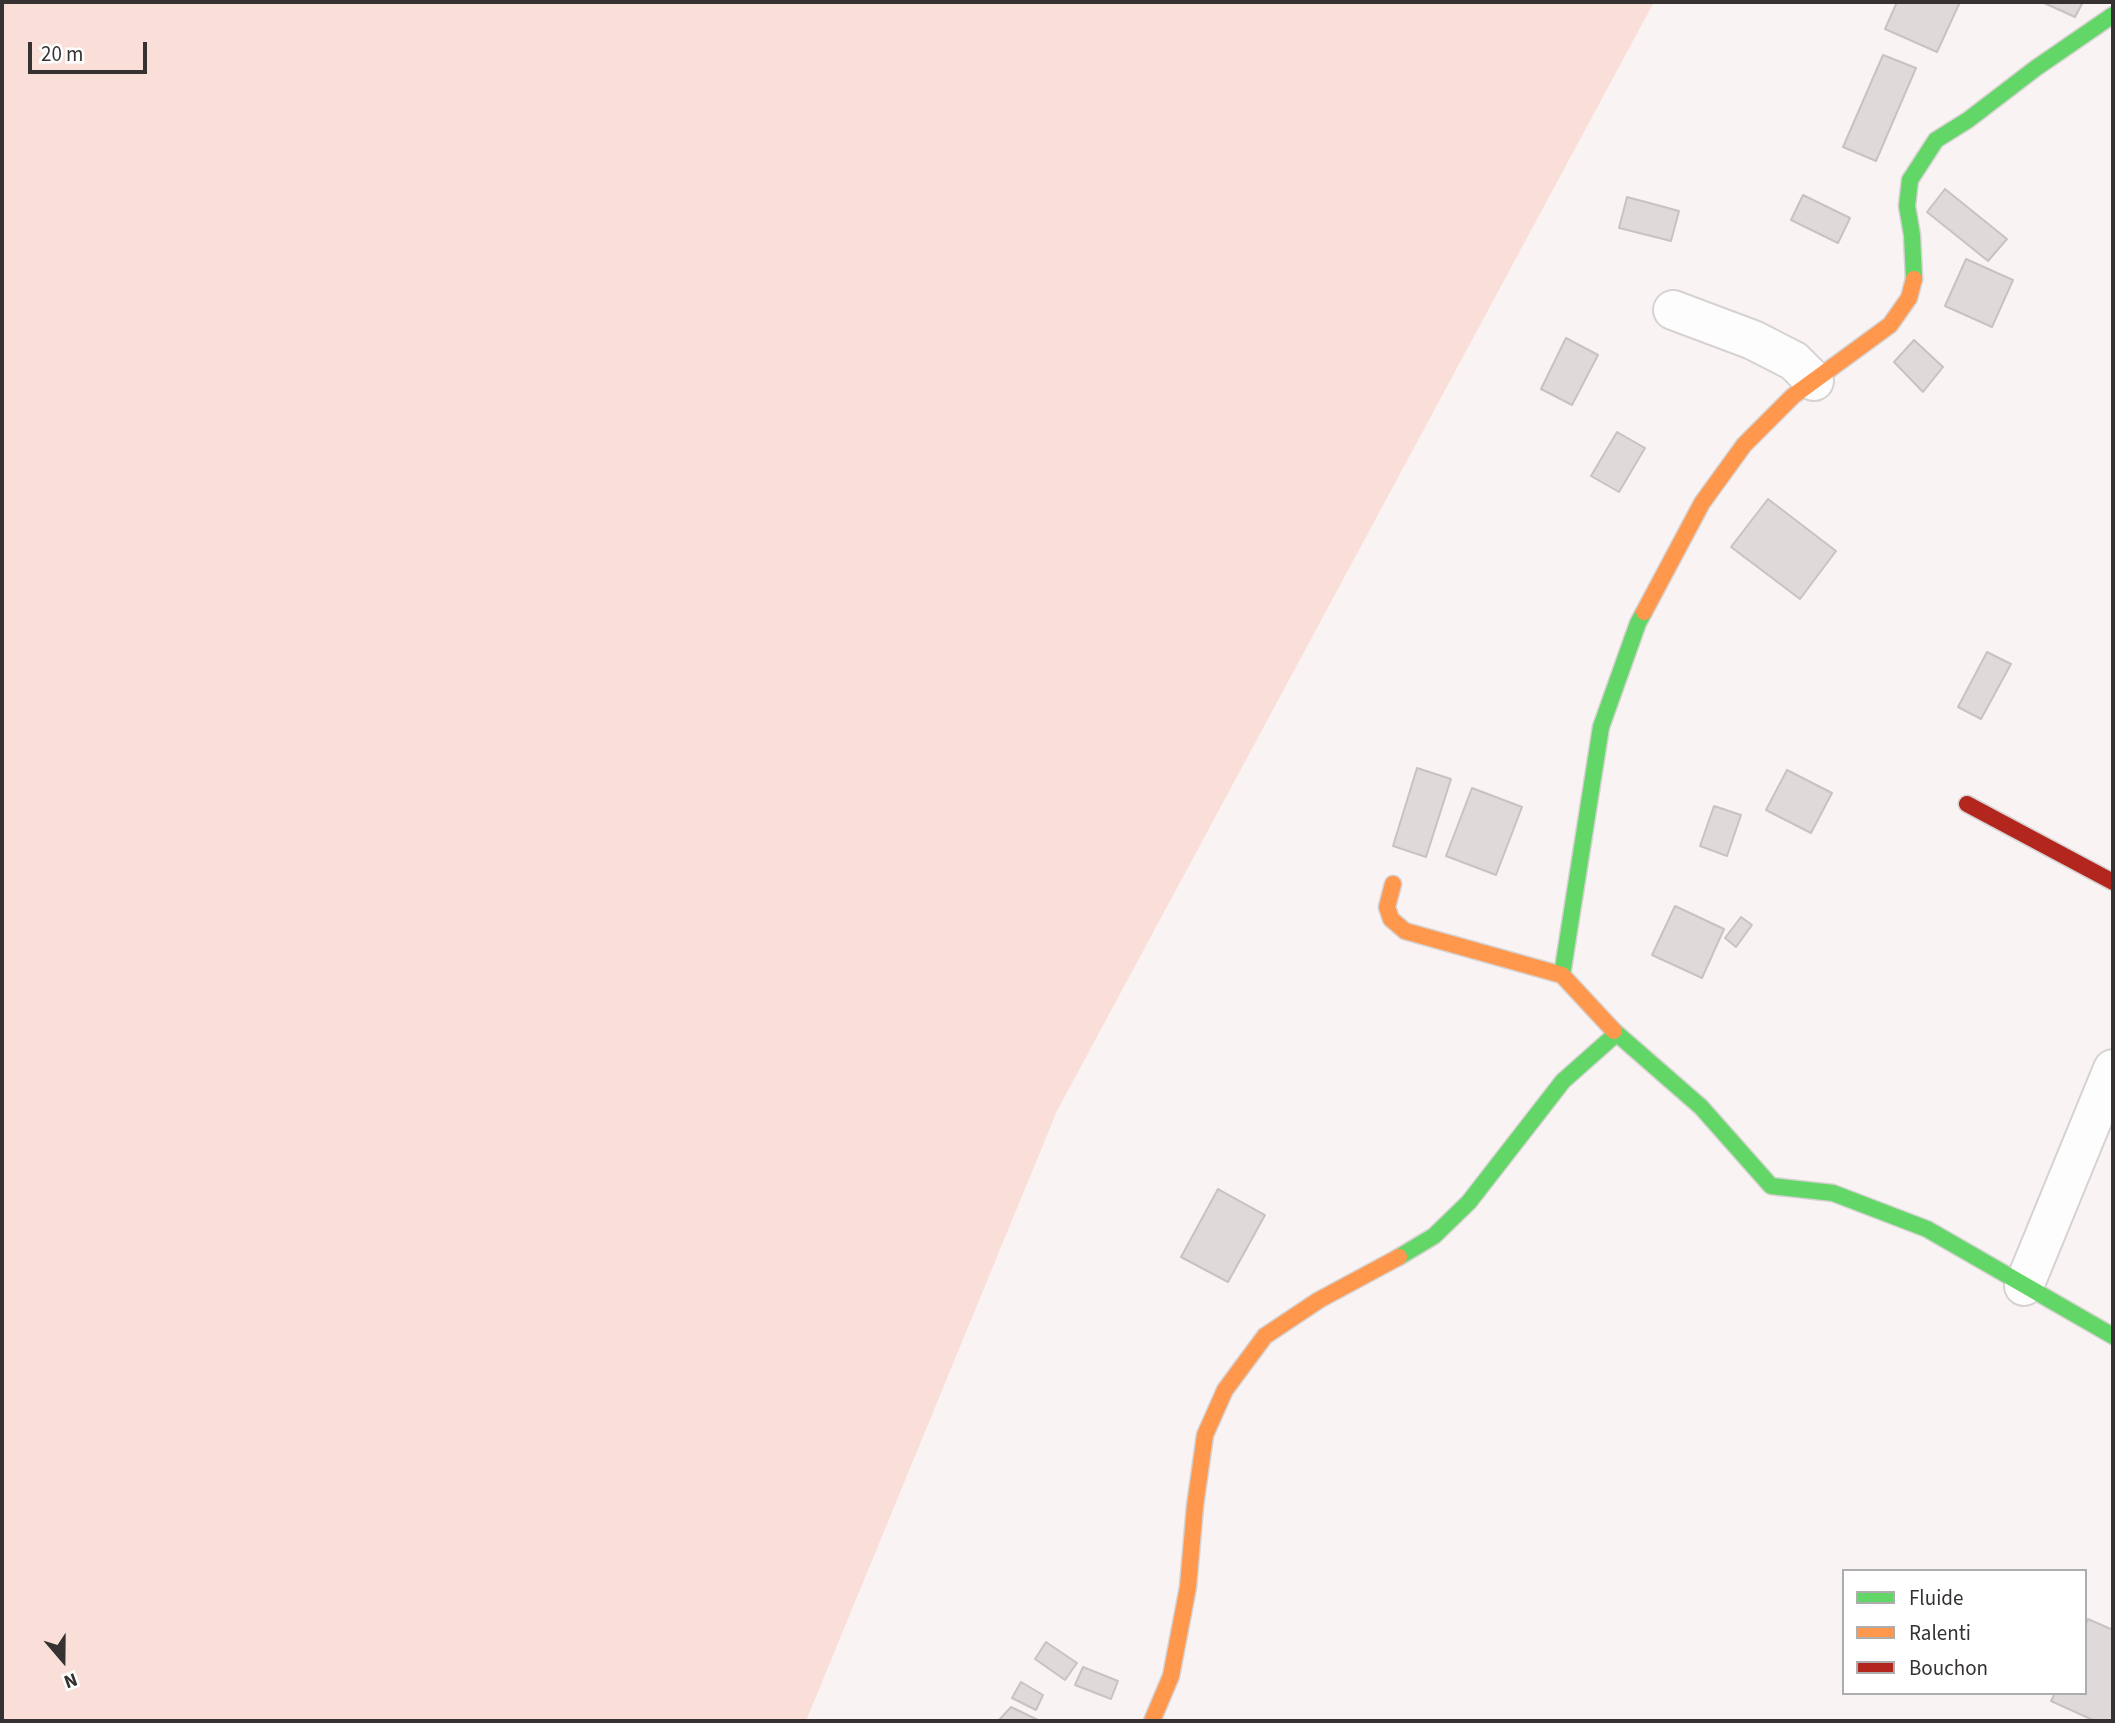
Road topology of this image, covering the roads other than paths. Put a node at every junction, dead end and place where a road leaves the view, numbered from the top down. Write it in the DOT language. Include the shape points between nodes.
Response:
graph roads {
  1 [pos="2113,15"];
  2 [pos="1673,310"];
  3 [pos="1814,381"];
  4 [pos="1967,804"];
  5 [pos="2113,882"];
  6 [pos="1393,884"];
  7 [pos="1562,975"];
  8 [pos="1616,1034"];
  9 [pos="2113,1069"];
  10 [pos="2024,1286"];
  11 [pos="2113,1336"];
  12 [pos="1152,1721"];
  1 -- 3 [label="street" via="1936,141 1910,180 1907,206 1914,277 1909,298 1890,325"];
  2 -- 3 [label="street" via="1794,361"];
  3 -- 7 [label="street" via="1744,445 1702,503 1638,622 1601,727"];
  4 -- 5 [label="street"];
  6 -- 7 [label="street" via="1387,907 1391,919 1405,931"];
  7 -- 8 [label="street"];
  8 -- 10 [label="street" via="1701,1107 1772,1186 1833,1193 1927,1228"];
  8 -- 12 [label="street" via="1563,1081 1469,1202 1434,1236 1265,1336 1225,1390 1205,1435 1188,1587 1171,1676"];
  9 -- 10 [label="street"];
  10 -- 11 [label="street"];
}
